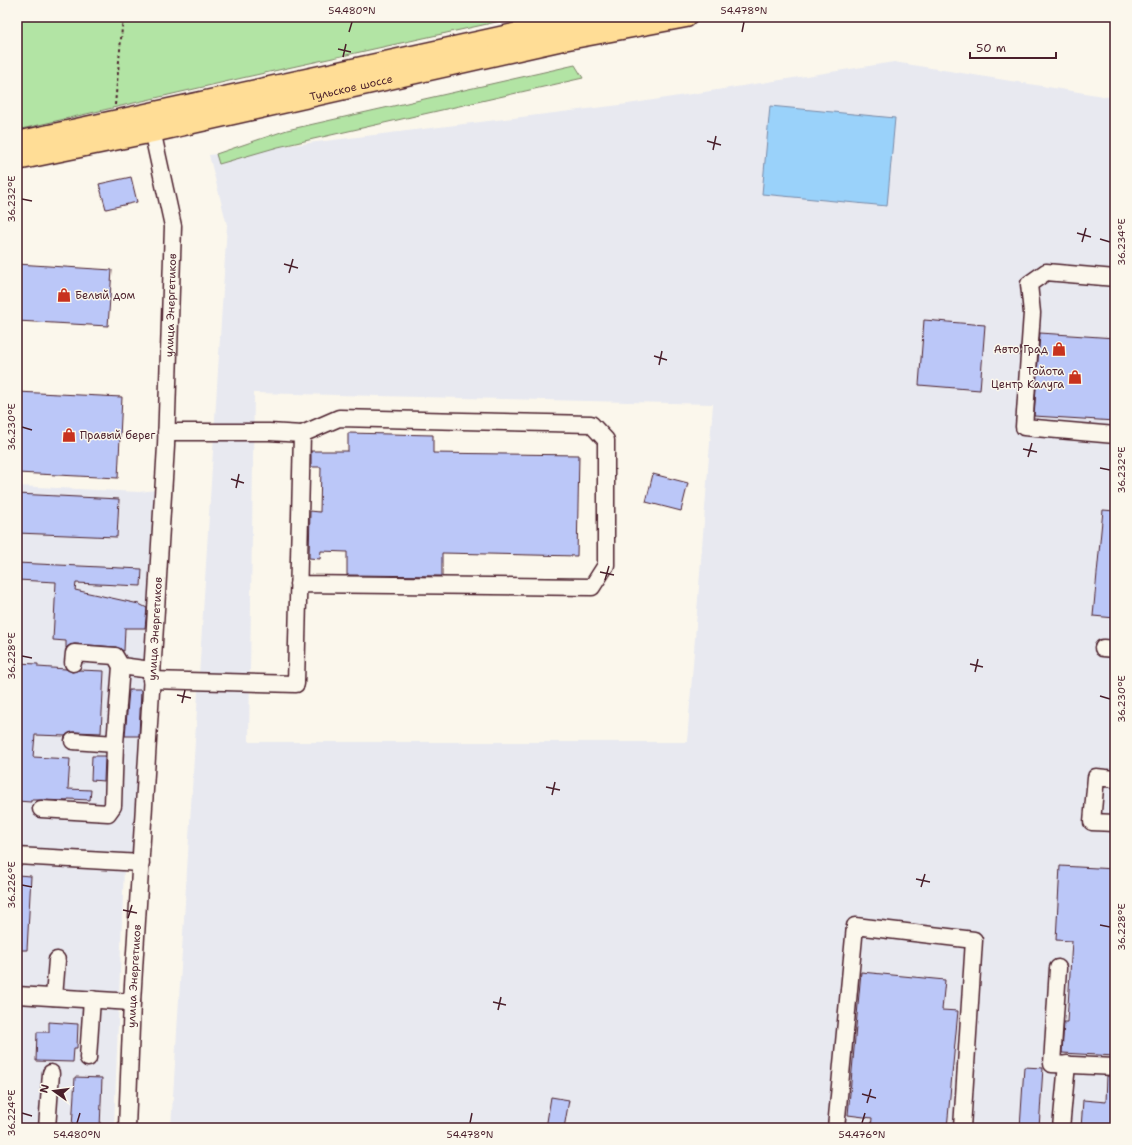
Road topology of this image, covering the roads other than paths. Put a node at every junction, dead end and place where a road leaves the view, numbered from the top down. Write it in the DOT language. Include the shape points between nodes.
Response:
graph roads {
  1 [pos="595,17"];
  2 [pos="686,17"];
  3 [pos="151,123"];
  4 [pos="17,142"];
  5 [pos="17,160"];
  6 [pos="1115,278"];
  7 [pos="166,432"];
  8 [pos="302,434"];
  9 [pos="1115,435"];
  10 [pos="298,584"];
  11 [pos="73,663"];
  12 [pos="121,666"];
  13 [pos="151,675"];
  14 [pos="73,741"];
  15 [pos="115,744"];
  16 [pos="1115,778"];
  17 [pos="41,809"];
  18 [pos="1115,823"];
  19 [pos="17,856"];
  20 [pos="140,863"];
  21 [pos="57,960"];
  22 [pos="1058,968"];
  23 [pos="17,995"];
  24 [pos="54,997"];
  25 [pos="92,999"];
  26 [pos="132,1002"];
  27 [pos="88,1058"];
  28 [pos="1067,1064"];
  29 [pos="1115,1067"];
  30 [pos="51,1074"];
  31 [pos="47,1128"];
  32 [pos="127,1128"];
  33 [pos="836,1128"];
  34 [pos="962,1128"];
  35 [pos="1061,1128"];
  1 -- 3 [label="main road, Тульское шоссе" via="555,24"];
  2 -- 3 [label="main road, Тульское шоссе"];
  3 -- 4 [label="main road, Тульское шоссе" via="114,122"];
  3 -- 5 [label="main road, Тульское шоссе"];
  3 -- 7 [label="street, улица Энергетиков" via="173,226"];
  6 -- 9 [label="street" via="1046,272 1030,284 1032,313 1024,427"];
  7 -- 8 [label="street"];
  7 -- 13 [label="street, улица Энергетиков"];
  8 -- 10 [label="street"];
  8 -- 10 [label="street" via="340,418 591,424 606,440 606,565 592,586"];
  10 -- 13 [label="street" via="296,684"];
  11 -- 12 [label="street" via="74,653 115,656"];
  12 -- 13 [label="street"];
  12 -- 15 [label="street"];
  13 -- 20 [label="street, улица Энергетиков"];
  14 -- 15 [label="street"];
  15 -- 17 [label="street" via="113,806 108,813"];
  16 -- 18 [label="street" via="1096,777 1092,822"];
  19 -- 20 [label="street"];
  20 -- 26 [label="street, улица Энергетиков"];
  21 -- 24 [label="street"];
  22 -- 28 [label="street" via="1052,1064"];
  23 -- 24 [label="street"];
  24 -- 25 [label="street"];
  25 -- 26 [label="street"];
  25 -- 27 [label="street"];
  26 -- 32 [label="street, улица Энергетиков"];
  28 -- 29 [label="street"];
  28 -- 35 [label="street"];
  30 -- 31 [label="street"];
  33 -- 34 [label="street" via="855,926 974,940"];
}
